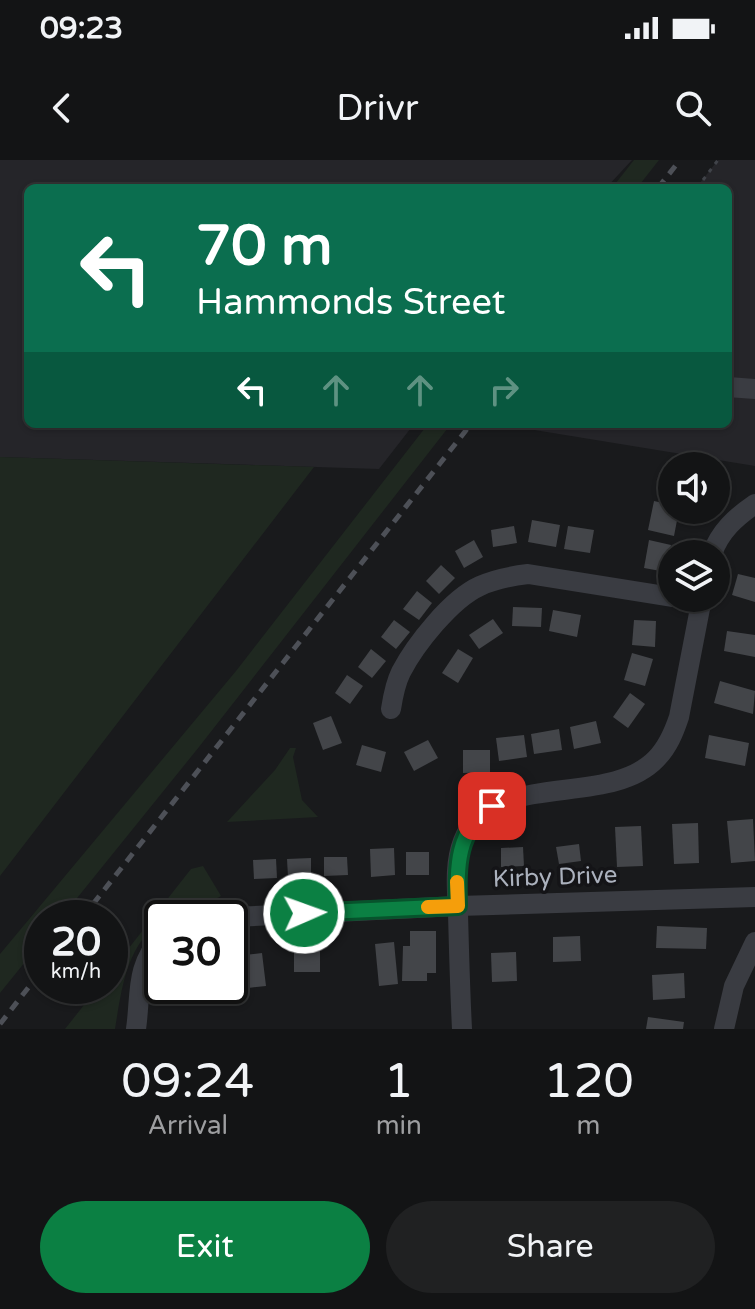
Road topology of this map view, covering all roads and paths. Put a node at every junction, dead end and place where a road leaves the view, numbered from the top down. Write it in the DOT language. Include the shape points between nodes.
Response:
graph roads {
  1 [pos="718,160"];
  2 [pos="700,184"];
  3 [pos="754,383"];
  4 [pos="732,386"];
  5 [pos="755,504"];
  6 [pos="718,540"];
  7 [pos="658,595"];
  8 [pos="699,612"];
  9 [pos="391,709"];
  10 [pos="755,897"];
  11 [pos="458,906"];
  12 [pos="248,916"];
  13 [pos="755,942"];
  14 [pos="144,968"];
  15 [pos="136,1029"];
  16 [pos="462,1029"];
  17 [pos="724,1029"];
  1 -- 2 [label="path"];
  3 -- 4 [label="street"];
  5 -- 6 [label="street"];
  7 -- 9 [label="street" via="528,574 479,587 420,644 401,672"];
  8 -- 11 [label="street" via="679,717 655,761 633,775 517,798 481,814 458,856"];
  10 -- 11 [label="street, Kirby Drive"];
  11 -- 12 [label="street, Kirby Drive"];
  11 -- 16 [label="street"];
  13 -- 17 [label="street" via="734,986"];
  14 -- 15 [label="street"];
}
